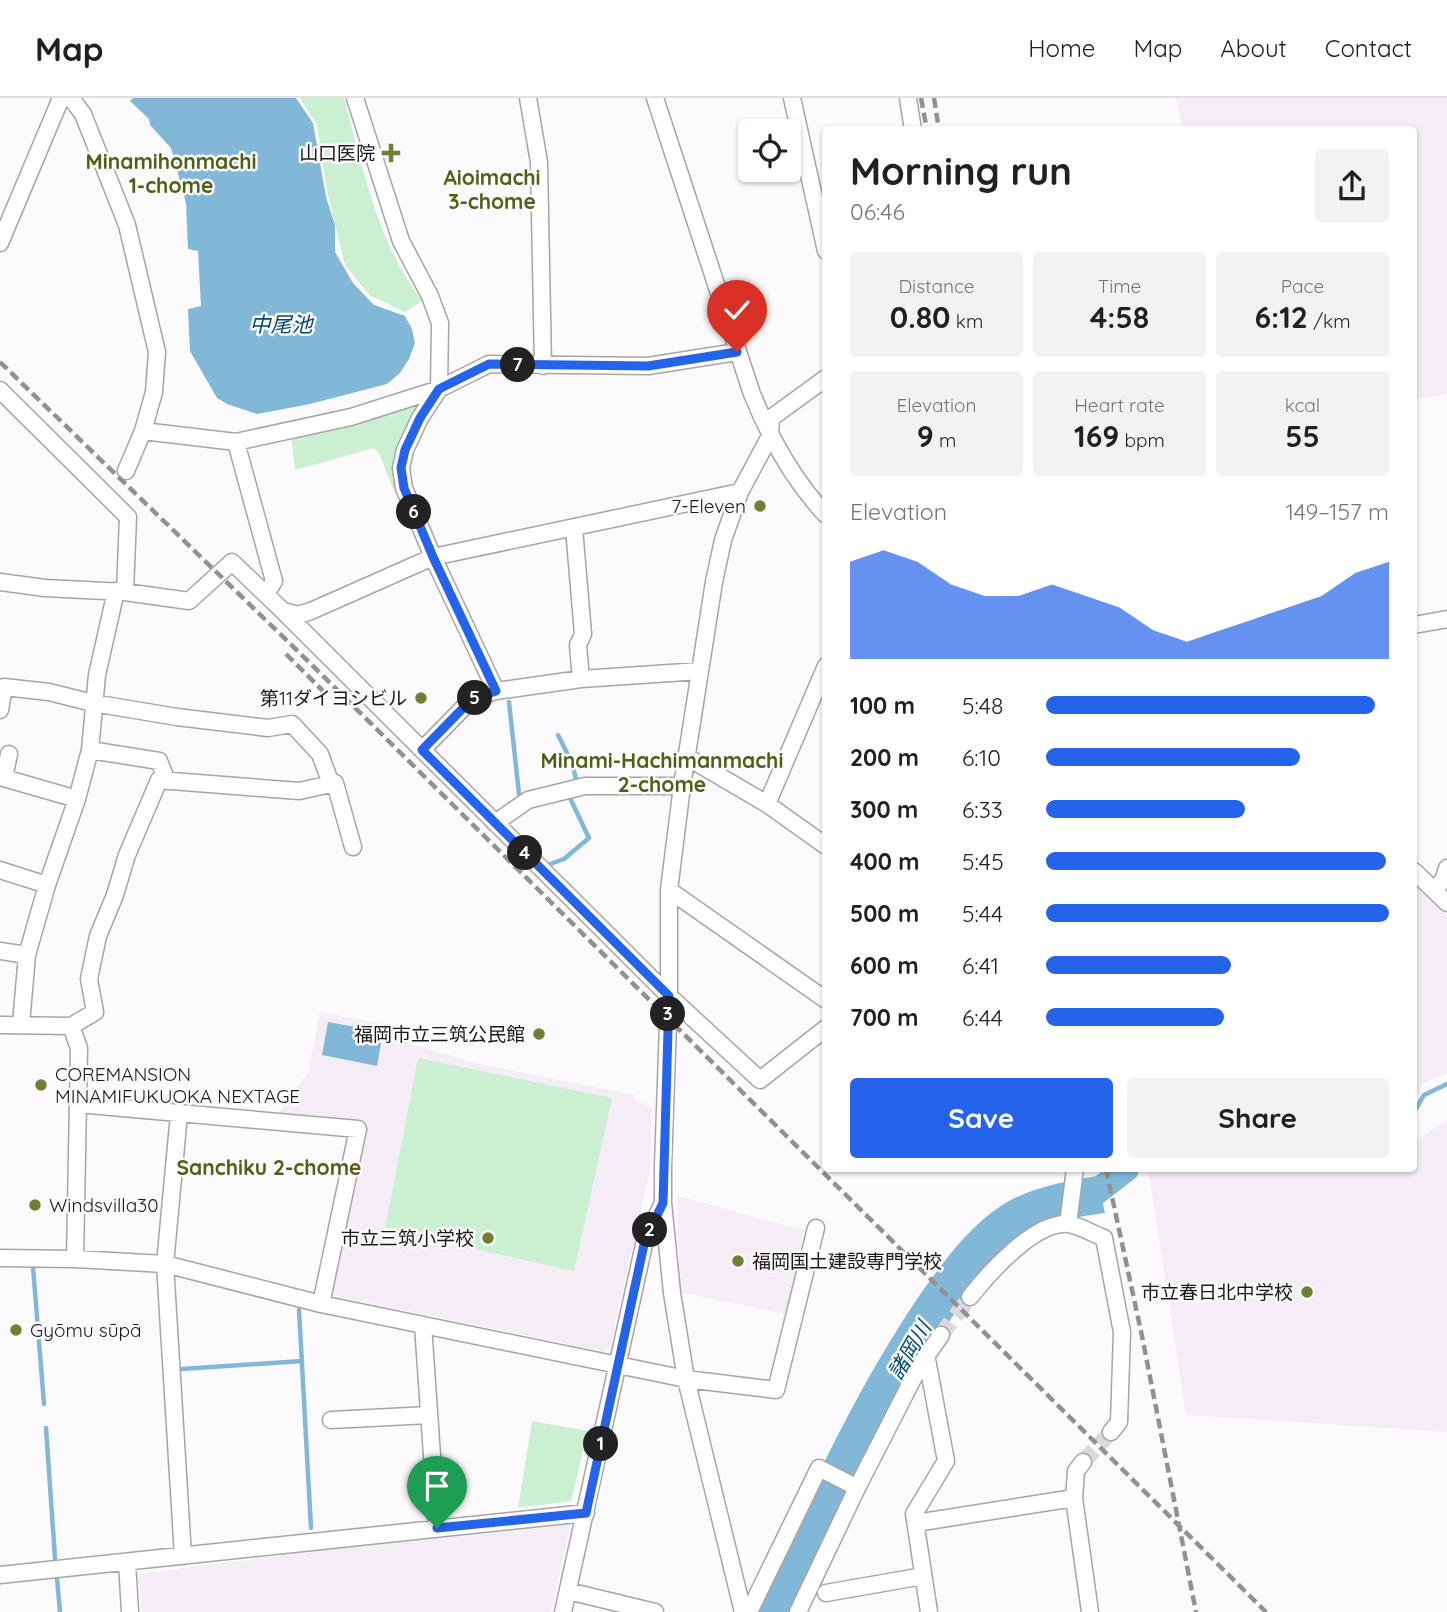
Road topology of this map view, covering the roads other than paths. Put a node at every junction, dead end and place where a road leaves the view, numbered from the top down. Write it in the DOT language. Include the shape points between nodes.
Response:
graph roads {
  1 [pos="61,98"];
  2 [pos="71,98"];
  3 [pos="355,98"];
  4 [pos="528,98"];
  5 [pos="655,98"];
  6 [pos="792,98"];
  7 [pos="908,98"];
  8 [pos="913,126"];
  9 [pos="822,233"];
  10 [pos="0,243"];
  11 [pos="737,352"];
  12 [pos="544,366"];
  13 [pos="822,381"];
  14 [pos="439,389"];
  15 [pos="0,390"];
  16 [pos="143,432"];
  17 [pos="770,436"];
  18 [pos="236,442"];
  19 [pos="126,471"];
  20 [pos="740,492"];
  21 [pos="822,510"];
  22 [pos="574,528"];
  23 [pos="433,557"];
  24 [pos="0,582"];
  25 [pos="121,592"];
  26 [pos="267,593"];
  27 [pos="283,611"];
  28 [pos="1447,619"];
  29 [pos="1417,624"];
  30 [pos="700,671"];
  31 [pos="822,675"];
  32 [pos="581,679"];
  33 [pos="496,691"];
  34 [pos="93,703"];
  35 [pos="0,710"];
  36 [pos="90,750"];
  37 [pos="422,750"];
  38 [pos="9,754"];
  39 [pos="687,757"];
  40 [pos="167,781"];
  41 [pos="331,784"];
  42 [pos="682,786"];
  43 [pos="77,799"];
  44 [pos="766,804"];
  45 [pos="495,823"];
  46 [pos="822,843"];
  47 [pos="353,847"];
  48 [pos="0,870"];
  49 [pos="1417,873"];
  50 [pos="1443,879"];
  51 [pos="47,885"];
  52 [pos="669,890"];
  53 [pos="1447,904"];
  54 [pos="0,951"];
  55 [pos="27,955"];
  56 [pos="669,996"];
  57 [pos="822,997"];
  58 [pos="21,1024"];
  59 [pos="0,1025"];
  60 [pos="71,1026"];
  61 [pos="822,1031"];
  62 [pos="78,1104"];
  63 [pos="179,1114"];
  64 [pos="1075,1172"];
  65 [pos="663,1203"];
  66 [pos="1068,1224"];
  67 [pos="816,1228"];
  68 [pos="0,1258"];
  69 [pos="75,1259"];
  70 [pos="165,1264"];
  71 [pos="970,1297"];
  72 [pos="321,1304"];
  73 [pos="424,1325"];
  74 [pos="941,1335"];
  75 [pos="926,1354"];
  76 [pos="618,1364"];
  77 [pos="686,1378"];
  78 [pos="429,1415"];
  79 [pos="331,1420"];
  80 [pos="1111,1432"];
  81 [pos="1083,1462"];
  82 [pos="856,1487"];
  83 [pos="1074,1498"];
  84 [pos="586,1513"];
  85 [pos="916,1523"];
  86 [pos="437,1528"];
  87 [pos="183,1556"];
  88 [pos="127,1562"];
  89 [pos="0,1575"];
  90 [pos="923,1576"];
  91 [pos="568,1591"];
  92 [pos="826,1593"];
  93 [pos="130,1612"];
  94 [pos="564,1612"];
  95 [pos="655,1612"];
  96 [pos="743,1612"];
  97 [pos="749,1612"];
  98 [pos="799,1612"];
  99 [pos="929,1612"];
  100 [pos="1090,1612"];
  1 -- 10 [label="street"];
  2 -- 16 [label="street" via="83,114 127,225 157,352 154,392"];
  3 -- 14 [label="street" via="401,241 440,323"];
  4 -- 12 [label="street" via="538,162"];
  5 -- 11 [label="street"];
  6 -- 9 [label="street"];
  7 -- 8 [label="street"];
  11 -- 12 [label="street" via="648,366"];
  11 -- 17 [label="street"];
  12 -- 14 [label="street" via="489,364"];
  13 -- 17 [label="street" via="771,418"];
  14 -- 18 [label="street" via="351,417"];
  14 -- 23 [label="street" via="420,418 401,468 404,488"];
  15 -- 25 [label="street" via="128,517"];
  16 -- 18 [label="street"];
  16 -- 19 [label="street"];
  17 -- 20 [label="street"];
  17 -- 21 [label="street"];
  18 -- 26 [label="street" via="274,581"];
  20 -- 22 [label="street"];
  20 -- 30 [label="street" via="723,540"];
  22 -- 23 [label="street"];
  22 -- 32 [label="street" via="583,634 578,645"];
  23 -- 27 [label="street" via="311,611 298,615"];
  23 -- 33 [label="street"];
  24 -- 25 [label="street"];
  25 -- 26 [label="street" via="189,601 232,562"];
  25 -- 34 [label="street"];
  26 -- 27 [label="street"];
  27 -- 37 [label="street"];
  28 -- 29 [label="street"];
  30 -- 32 [label="street"];
  30 -- 39 [label="street"];
  31 -- 44 [label="street"];
  32 -- 33 [label="street"];
  33 -- 37 [label="street" via="472,699"];
  34 -- 35 [label="street" via="5,687"];
  34 -- 36 [label="street"];
  34 -- 41 [label="street" via="268,728 292,724 320,754"];
  36 -- 40 [label="street" via="159,761"];
  36 -- 43 [label="street"];
  37 -- 45 [label="street"];
  38 -- 43 [label="street" via="4,778"];
  39 -- 42 [label="street"];
  39 -- 44 [label="street"];
  40 -- 41 [label="street" via="299,791"];
  40 -- 60 [label="street" via="159,780 98,936 89,979 95,1012"];
  41 -- 47 [label="street" via="335,783"];
  42 -- 45 [label="street" via="585,786 528,800"];
  42 -- 52 [label="street"];
  43 -- 51 [label="street"];
  44 -- 46 [label="street"];
  45 -- 56 [label="street"];
  48 -- 51 [label="street"];
  49 -- 50 [label="street"];
  50 -- 53 [label="street"];
  51 -- 55 [label="street"];
  52 -- 56 [label="street"];
  52 -- 57 [label="street"];
  54 -- 55 [label="street"];
  55 -- 58 [label="street"];
  56 -- 61 [label="street" via="760,1080"];
  56 -- 65 [label="street"];
  58 -- 59 [label="street"];
  58 -- 60 [label="street"];
  60 -- 62 [label="street" via="79,1048"];
  62 -- 63 [label="street"];
  62 -- 69 [label="street"];
  63 -- 70 [label="street"];
  63 -- 72 [label="street" via="358,1129"];
  64 -- 66 [label="street"];
  65 -- 76 [label="street" via="645,1240"];
  65 -- 77 [label="street"];
  66 -- 71 [label="street" via="1015,1248"];
  66 -- 80 [label="street" via="1104,1238 1122,1332 1119,1422"];
  67 -- 77 [label="street" via="776,1390"];
  68 -- 69 [label="street"];
  69 -- 70 [label="street"];
  70 -- 72 [label="street"];
  70 -- 87 [label="street"];
  72 -- 73 [label="street"];
  73 -- 76 [label="street"];
  73 -- 78 [label="street"];
  74 -- 75 [label="street"];
  75 -- 85 [label="street" via="946,1461 914,1514"];
  75 -- 98 [label="street"];
  76 -- 77 [label="street"];
  76 -- 84 [label="street"];
  77 -- 96 [label="street"];
  78 -- 79 [label="street"];
  78 -- 86 [label="street"];
  81 -- 83 [label="street" via="1076,1471"];
  82 -- 97 [label="street" via="819,1468"];
  83 -- 85 [label="street"];
  83 -- 100 [label="street"];
  84 -- 86 [label="street"];
  84 -- 91 [label="street"];
  85 -- 90 [label="street"];
  86 -- 87 [label="street"];
  87 -- 88 [label="street"];
  88 -- 89 [label="street"];
  88 -- 93 [label="street"];
  90 -- 92 [label="street"];
  90 -- 99 [label="street"];
  91 -- 94 [label="street"];
  91 -- 95 [label="street"];
}
